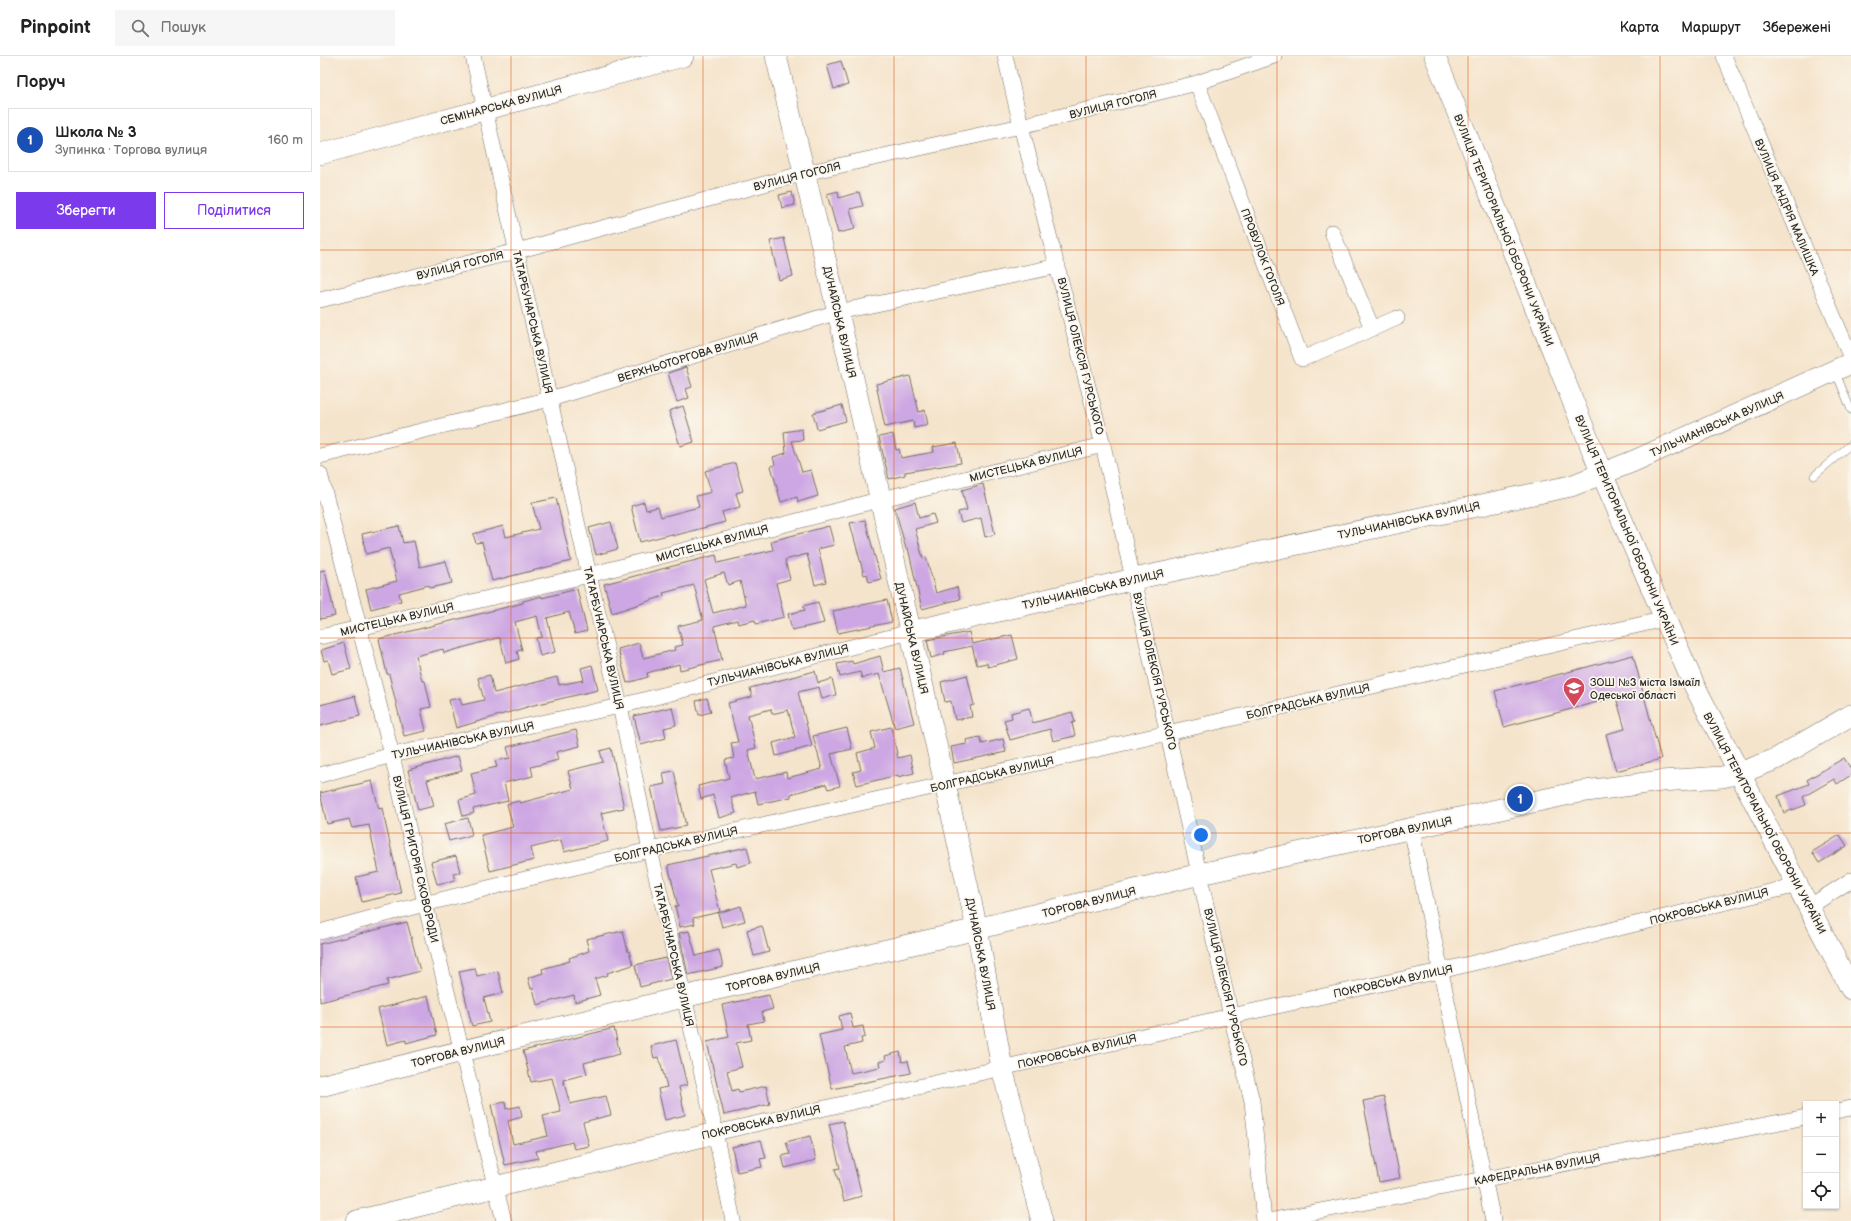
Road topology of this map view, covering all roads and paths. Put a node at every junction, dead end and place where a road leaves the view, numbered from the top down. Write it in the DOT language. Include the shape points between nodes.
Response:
graph roads {
  1 [pos="473,56"];
  2 [pos="683,56"];
  3 [pos="776,56"];
  4 [pos="1005,56"];
  5 [pos="1274,56"];
  6 [pos="1435,56"];
  7 [pos="1724,56"];
  8 [pos="1197,83"];
  9 [pos="485,109"];
  10 [pos="1021,126"];
  11 [pos="320,154"];
  12 [pos="805,173"];
  13 [pos="1332,232"];
  14 [pos="517,251"];
  15 [pos="1058,266"];
  16 [pos="320,300"];
  17 [pos="838,312"];
  18 [pos="1397,318"];
  19 [pos="1372,328"];
  20 [pos="1851,358"];
  21 [pos="1843,367"];
  22 [pos="550,399"];
  23 [pos="1851,410"];
  24 [pos="1851,444"];
  25 [pos="1103,445"];
  26 [pos="320,456"];
  27 [pos="320,474"];
  28 [pos="1602,474"];
  29 [pos="1814,476"];
  30 [pos="882,499"];
  31 [pos="589,575"];
  32 [pos="1134,579"];
  33 [pos="1664,619"];
  34 [pos="360,627"];
  35 [pos="910,632"];
  36 [pos="320,637"];
  37 [pos="620,706"];
  38 [pos="1851,715"];
  39 [pos="1169,733"];
  40 [pos="392,755"];
  41 [pos="1740,773"];
  42 [pos="320,775"];
  43 [pos="945,784"];
  44 [pos="1411,828"];
  45 [pos="650,850"];
  46 [pos="1200,874"];
  47 [pos="1851,880"];
  48 [pos="1798,885"];
  49 [pos="425,902"];
  50 [pos="1809,907"];
  51 [pos="977,929"];
  52 [pos="320,932"];
  53 [pos="1440,971"];
  54 [pos="1851,989"];
  55 [pos="683,997"];
  56 [pos="1231,1016"];
  57 [pos="463,1051"];
  58 [pos="1002,1068"];
  59 [pos="320,1086"];
  60 [pos="1851,1108"];
  61 [pos="1839,1110"];
  62 [pos="1803,1118"];
  63 [pos="715,1133"];
  64 [pos="1483,1180"];
  65 [pos="496,1186"];
  66 [pos="357,1221"];
  67 [pos="504,1221"];
  68 [pos="733,1221"];
  69 [pos="1042,1221"];
  70 [pos="1264,1221"];
  71 [pos="1268,1221"];
  72 [pos="1492,1221"];
  1 -- 9 [label="street, ТАТАРБУНАРСЬКА ВУЛИЦЯ"];
  2 -- 9 [label="main road, СЕМІНАРСЬКА ВУЛИЦЯ"];
  3 -- 12 [label="main road, ДУНАЙСЬКА ВУЛИЦЯ"];
  4 -- 10 [label="street, ВУЛИЦЯ ОЛЕКСІЯ ГУРСЬКОГО"];
  5 -- 8 [label="street, ВУЛИЦЯ ГОГОЛЯ"];
  6 -- 28 [label="main road, ВУЛИЦЯ ТЕРИТОРІАЛЬНОЇ ОБОРОНИ УКРАЇНИ"];
  7 -- 20 [label="street, ВУЛИЦЯ АНДРІЯ МАЛИШКА"];
  8 -- 10 [label="street, ВУЛИЦЯ ГОГОЛЯ"];
  8 -- 19 [label="street, ПРОВУЛОК ГОГОЛЯ" via="1302,359"];
  9 -- 11 [label="main road, СЕМІНАРСЬКА ВУЛИЦЯ"];
  9 -- 14 [label="street, ТАТАРБУНАРСЬКА ВУЛИЦЯ"];
  10 -- 12 [label="street, ВУЛИЦЯ ГОГОЛЯ"];
  10 -- 15 [label="street, ВУЛИЦЯ ОЛЕКСІЯ ГУРСЬКОГО"];
  12 -- 14 [label="street, ВУЛИЦЯ ГОГОЛЯ"];
  12 -- 17 [label="main road, ДУНАЙСЬКА ВУЛИЦЯ"];
  13 -- 19 [label="street"];
  14 -- 16 [label="street, ВУЛИЦЯ ГОГОЛЯ"];
  14 -- 22 [label="street, ТАТАРБУНАРСЬКА ВУЛИЦЯ"];
  15 -- 17 [label="street, ВЕРХНЬОТОРГОВА ВУЛИЦЯ"];
  15 -- 25 [label="street, ВУЛИЦЯ ОЛЕКСІЯ ГУРСЬКОГО"];
  17 -- 22 [label="street, ВЕРХНЬОТОРГОВА ВУЛИЦЯ"];
  17 -- 30 [label="main road, ДУНАЙСЬКА ВУЛИЦЯ"];
  18 -- 19 [label="street, ПРОВУЛОК ГОГОЛЯ"];
  21 -- 23 [label="lane"];
  21 -- 28 [label="main road, ТУЛЬЧИАНІВСЬКА ВУЛИЦЯ"];
  22 -- 26 [label="street, ВЕРХНЬОТОРГОВА ВУЛИЦЯ"];
  22 -- 31 [label="street, ТАТАРБУНАРСЬКА ВУЛИЦЯ"];
  24 -- 29 [label="lane"];
  25 -- 30 [label="street, МИСТЕЦЬКА ВУЛИЦЯ"];
  25 -- 32 [label="street, ВУЛИЦЯ ОЛЕКСІЯ ГУРСЬКОГО"];
  27 -- 34 [label="street, ВУЛИЦЯ ГРИГОРІЯ СКОВОРОДИ"];
  28 -- 32 [label="main road, ТУЛЬЧИАНІВСЬКА ВУЛИЦЯ" via="1571,486"];
  28 -- 33 [label="main road, ВУЛИЦЯ ТЕРИТОРІАЛЬНОЇ ОБОРОНИ УКРАЇНИ"];
  30 -- 31 [label="street, МИСТЕЦЬКА ВУЛИЦЯ"];
  30 -- 35 [label="main road, ДУНАЙСЬКА ВУЛИЦЯ"];
  31 -- 34 [label="street, МИСТЕЦЬКА ВУЛИЦЯ"];
  31 -- 37 [label="street, ТАТАРБУНАРСЬКА ВУЛИЦЯ"];
  32 -- 35 [label="main road, ТУЛЬЧИАНІВСЬКА ВУЛИЦЯ"];
  32 -- 39 [label="street, ВУЛИЦЯ ОЛЕКСІЯ ГУРСЬКОГО"];
  33 -- 39 [label="street, БОЛГРАДСЬКА ВУЛИЦЯ"];
  33 -- 41 [label="main road, ВУЛИЦЯ ТЕРИТОРІАЛЬНОЇ ОБОРОНИ УКРАЇНИ" via="1706,711"];
  34 -- 36 [label="street, МИСТЕЦЬКА ВУЛИЦЯ"];
  34 -- 40 [label="street, ВУЛИЦЯ ГРИГОРІЯ СКОВОРОДИ"];
  35 -- 37 [label="street, ТУЛЬЧИАНІВСЬКА ВУЛИЦЯ"];
  35 -- 43 [label="main road, ДУНАЙСЬКА ВУЛИЦЯ"];
  37 -- 40 [label="street, ТУЛЬЧИАНІВСЬКА ВУЛИЦЯ"];
  37 -- 45 [label="street, ТАТАРБУНАРСЬКА ВУЛИЦЯ"];
  38 -- 41 [label="main road, ТОРГОВА ВУЛИЦЯ" via="1776,759"];
  39 -- 43 [label="street, БОЛГРАДСЬКА ВУЛИЦЯ"];
  39 -- 46 [label="street, ВУЛИЦЯ ОЛЕКСІЯ ГУРСЬКОГО"];
  40 -- 42 [label="street, ТУЛЬЧИАНІВСЬКА ВУЛИЦЯ"];
  40 -- 49 [label="street, ВУЛИЦЯ ГРИГОРІЯ СКОВОРОДИ"];
  41 -- 44 [label="main road, ТОРГОВА ВУЛИЦЯ" via="1579,792"];
  41 -- 48 [label="main road, ВУЛИЦЯ ТЕРИТОРІАЛЬНОЇ ОБОРОНИ УКРАЇНИ"];
  43 -- 45 [label="street, БОЛГРАДСЬКА ВУЛИЦЯ"];
  43 -- 51 [label="main road, ДУНАЙСЬКА ВУЛИЦЯ"];
  44 -- 46 [label="main road, ТОРГОВА ВУЛИЦЯ"];
  44 -- 53 [label="street"];
  45 -- 49 [label="street, БОЛГРАДСЬКА ВУЛИЦЯ"];
  45 -- 55 [label="street, ТАТАРБУНАРСЬКА ВУЛИЦЯ"];
  46 -- 51 [label="main road, ТОРГОВА ВУЛИЦЯ"];
  46 -- 56 [label="street, ВУЛИЦЯ ОЛЕКСІЯ ГУРСЬКОГО"];
  47 -- 50 [label="street"];
  48 -- 50 [label="main road, ВУЛИЦЯ ТЕРИТОРІАЛЬНОЇ ОБОРОНИ УКРАЇНИ"];
  48 -- 53 [label="street, ПОКРОВСЬКА ВУЛИЦЯ"];
  49 -- 52 [label="street, БОЛГРАДСЬКА ВУЛИЦЯ"];
  49 -- 57 [label="street, ВУЛИЦЯ ГРИГОРІЯ СКОВОРОДИ"];
  50 -- 54 [label="main road, ВУЛИЦЯ ТЕРИТОРІАЛЬНОЇ ОБОРОНИ УКРАЇНИ"];
  51 -- 55 [label="main road, ТОРГОВА ВУЛИЦЯ"];
  51 -- 58 [label="main road, ДУНАЙСЬКА ВУЛИЦЯ"];
  53 -- 56 [label="street, ПОКРОВСЬКА ВУЛИЦЯ"];
  53 -- 64 [label="street"];
  55 -- 57 [label="main road, ТОРГОВА ВУЛИЦЯ"];
  55 -- 63 [label="street, ТАТАРБУНАРСЬКА ВУЛИЦЯ"];
  56 -- 58 [label="street, ПОКРОВСЬКА ВУЛИЦЯ"];
  56 -- 70 [label="street, ВУЛИЦЯ ОЛЕКСІЯ ГУРСЬКОГО" via="1252,1101"];
  57 -- 59 [label="main road, ТОРГОВА ВУЛИЦЯ"];
  57 -- 65 [label="street, ВУЛИЦЯ ГРИГОРІЯ СКОВОРОДИ"];
  58 -- 63 [label="street, ПОКРОВСЬКА ВУЛИЦЯ"];
  58 -- 69 [label="main road, ДУНАЙСЬКА ВУЛИЦЯ"];
  60 -- 61 [label="street"];
  62 -- 64 [label="street, КАФЕДРАЛЬНА ВУЛИЦЯ"];
  63 -- 65 [label="main road, ПОКРОВСЬКА ВУЛИЦЯ"];
  63 -- 68 [label="street, ТАТАРБУНАРСЬКА ВУЛИЦЯ"];
  64 -- 71 [label="street, КАФЕДРАЛЬНА ВУЛИЦЯ"];
  64 -- 72 [label="street"];
  65 -- 66 [label="main road, ПОКРОВСЬКА ВУЛИЦЯ"];
  65 -- 67 [label="street, ВУЛИЦЯ ГРИГОРІЯ СКОВОРОДИ"];
}
